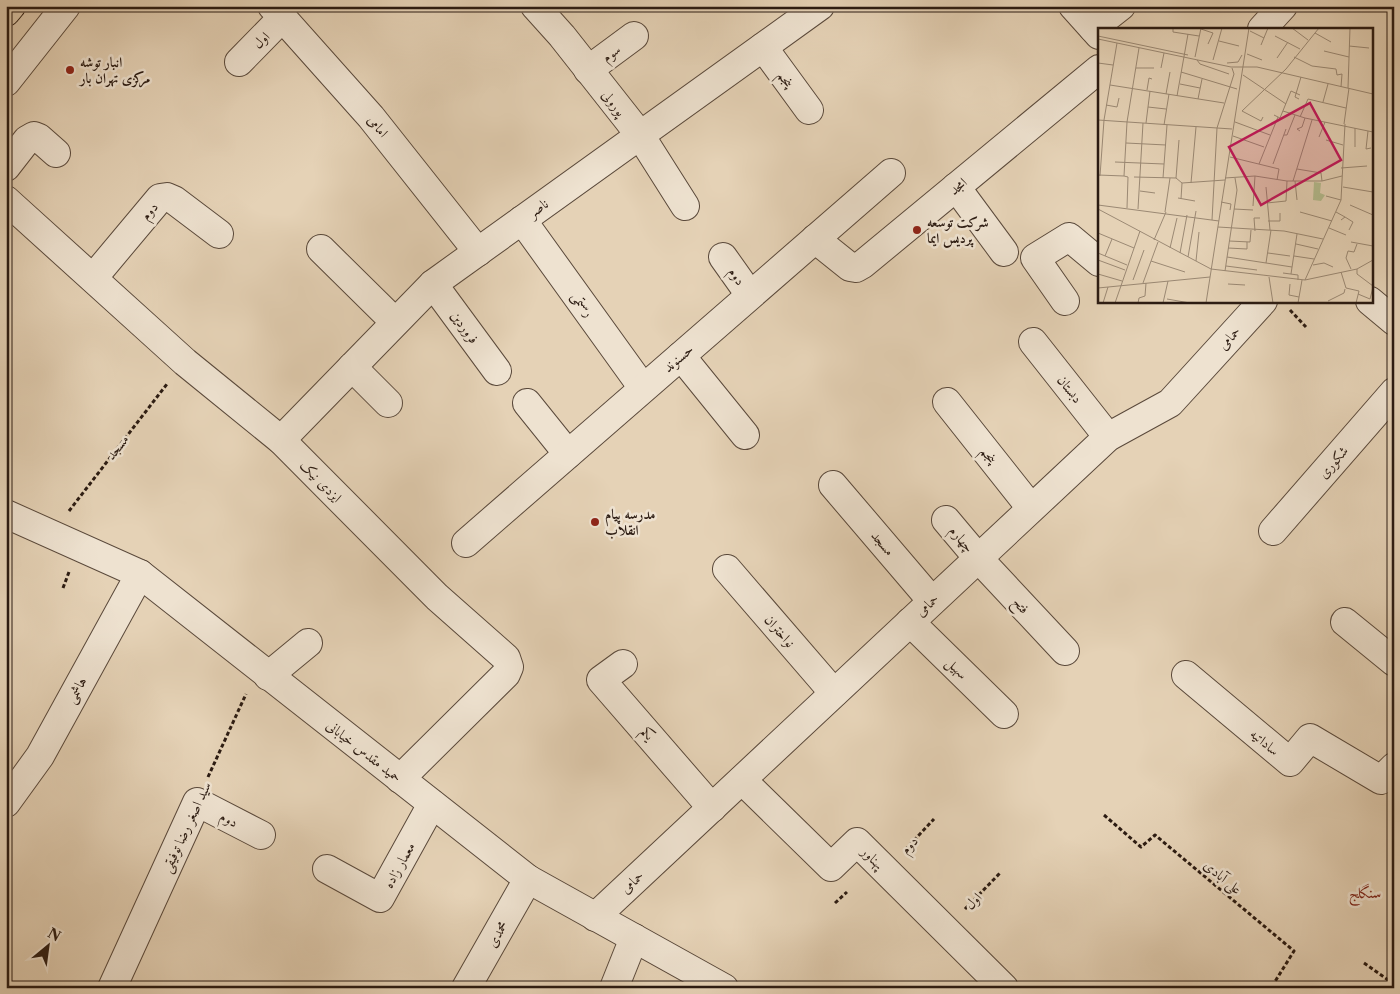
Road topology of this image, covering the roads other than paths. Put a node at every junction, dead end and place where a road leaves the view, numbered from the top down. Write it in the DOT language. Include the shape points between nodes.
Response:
graph roads {
  1 [pos="11,6"];
  2 [pos="66,6"];
  3 [pos="535,6"];
  4 [pos="820,6"];
  5 [pos="1073,6"];
  6 [pos="1121,6"];
  7 [pos="1283,6"];
  8 [pos="6,12"];
  9 [pos="278,12"];
  10 [pos="1100,28"];
  11 [pos="1263,28"];
  12 [pos="1096,32"];
  13 [pos="634,36"];
  14 [pos="763,47"];
  15 [pos="239,62"];
  16 [pos="588,70"];
  17 [pos="1098,70"];
  18 [pos="6,82"];
  19 [pos="809,110"];
  20 [pos="640,135"];
  21 [pos="56,153"];
  22 [pos="6,168"];
  23 [pos="890,172"];
  24 [pos="956,187"];
  25 [pos="6,200"];
  26 [pos="685,206"];
  27 [pos="522,220"];
  28 [pos="219,234"];
  29 [pos="815,239"];
  30 [pos="321,249"];
  31 [pos="478,252"];
  32 [pos="1004,252"];
  33 [pos="723,257"];
  34 [pos="1098,261"];
  35 [pos="93,278"];
  36 [pos="433,284"];
  37 [pos="750,296"];
  38 [pos="1065,301"];
  39 [pos="1371,302"];
  40 [pos="1275,304"];
  41 [pos="1394,320"];
  42 [pos="395,322"];
  43 [pos="1033,342"];
  44 [pos="681,356"];
  45 [pos="352,367"];
  46 [pos="497,371"];
  47 [pos="643,388"];
  48 [pos="1394,392"];
  49 [pos="947,402"];
  50 [pos="388,403"];
  51 [pos="527,403"];
  52 [pos="745,435"];
  53 [pos="1108,437"];
  54 [pos="281,440"];
  55 [pos="568,454"];
  56 [pos="833,485"];
  57 [pos="1031,508"];
  58 [pos="6,514"];
  59 [pos="946,520"];
  60 [pos="1273,532"];
  61 [pos="466,543"];
  62 [pos="978,558"];
  63 [pos="726,570"];
  64 [pos="140,574"];
  65 [pos="932,601"];
  66 [pos="910,622"];
  67 [pos="1345,622"];
  68 [pos="308,643"];
  69 [pos="1065,651"];
  70 [pos="1394,662"];
  71 [pos="623,664"];
  72 [pos="261,670"];
  73 [pos="1186,675"];
  74 [pos="834,693"];
  75 [pos="1004,714"];
  76 [pos="1394,768"];
  77 [pos="400,779"];
  78 [pos="742,780"];
  79 [pos="197,802"];
  80 [pos="6,803"];
  81 [pos="432,804"];
  82 [pos="712,808"];
  83 [pos="261,835"];
  84 [pos="326,870"];
  85 [pos="528,879"];
  86 [pos="595,917"];
  87 [pos="634,938"];
  88 [pos="112,988"];
  89 [pos="466,988"];
  90 [pos="614,988"];
  91 [pos="724,988"];
  92 [pos="1004,988"];
  1 -- 8 [label="main road"];
  2 -- 18 [label="street"];
  3 -- 16 [label="street, پورولی"];
  4 -- 14 [label="street, ناصر"];
  5 -- 12 [label="street"];
  6 -- 10 [label="street"];
  7 -- 11 [label="street"];
  9 -- 15 [label="street, اول"];
  9 -- 31 [label="street, امامی" via="371,117"];
  13 -- 16 [label="street, سوم"];
  14 -- 19 [label="street, پنجم"];
  14 -- 20 [label="street, ناصر"];
  16 -- 20 [label="street, پورولی"];
  17 -- 24 [label="street, امجد"];
  20 -- 26 [label="street, پورولی"];
  20 -- 27 [label="street, ناصر"];
  21 -- 22 [label="street" via="34,136 27,140"];
  23 -- 29 [label="street, حسنوند"];
  24 -- 29 [label="street, امجد" via="856,268 850,267"];
  24 -- 32 [label="street"];
  25 -- 35 [label="street, ایزدی نیک"];
  27 -- 31 [label="street, ناصر"];
  27 -- 47 [label="street, رستمی"];
  28 -- 35 [label="street, دوم" via="174,200 160,198"];
  29 -- 37 [label="street, حسنوند"];
  30 -- 42 [label="street"];
  31 -- 36 [label="street, ناصر"];
  33 -- 37 [label="street, دوم"];
  34 -- 38 [label="street" via="1069,237 1035,258"];
  35 -- 54 [label="street, ایزدی نیک" via="184,362"];
  36 -- 42 [label="street, ناصر"];
  36 -- 46 [label="street, فروردین"];
  37 -- 44 [label="street, حسنوند"];
  39 -- 41 [label="street"];
  40 -- 53 [label="street, حمامی" via="1170,403"];
  42 -- 45 [label="street, ناصر"];
  43 -- 53 [label="street, دبستان"];
  44 -- 47 [label="street, حسنوند"];
  44 -- 52 [label="street"];
  45 -- 50 [label="street"];
  45 -- 54 [label="street, ناصر"];
  47 -- 55 [label="street, حسنوند"];
  48 -- 60 [label="street, شکوری"];
  49 -- 57 [label="street, پنجم"];
  51 -- 55 [label="street"];
  53 -- 57 [label="street, حمامی"];
  54 -- 77 [label="street, ایزدی نیک" via="437,597 506,658 509,667 506,674"];
  55 -- 61 [label="street, حسنوند"];
  56 -- 65 [label="street, مسجد"];
  57 -- 62 [label="street, حمامی"];
  58 -- 64 [label="street, حمید مقدس خیابانی"];
  59 -- 62 [label="street, چهارم"];
  62 -- 65 [label="street, حمامی"];
  62 -- 69 [label="street, فتح"];
  63 -- 74 [label="street, نواختران"];
  64 -- 72 [label="street, حمید مقدس خیابانی"];
  64 -- 80 [label="street, هاشمی" via="40,756"];
  65 -- 66 [label="street, حمامی"];
  66 -- 74 [label="street, حمامی"];
  66 -- 75 [label="street, سهیل"];
  67 -- 70 [label="street"];
  68 -- 72 [label="street"];
  71 -- 82 [label="street, یکم" via="601,680"];
  72 -- 77 [label="street, حمید مقدس خیابانی"];
  73 -- 76 [label="street, ساداتیه" via="1290,762 1310,738 1381,780"];
  74 -- 78 [label="street, حمامی"];
  77 -- 81 [label="street, حمید مقدس خیابانی"];
  78 -- 82 [label="street, حمامی"];
  78 -- 92 [label="street, پهناور" via="831,867 857,842"];
  79 -- 83 [label="street, دوم"];
  79 -- 88 [label="street, سید اصغر رضا توفیقی"];
  81 -- 84 [label="street, معمار زاده" via="380,898"];
  81 -- 85 [label="street, حمید مقدس خیابانی"];
  82 -- 86 [label="street, حمامی"];
  85 -- 86 [label="street, حمید مقدس خیابانی"];
  85 -- 89 [label="street, محمدی"];
  86 -- 87 [label="street, حمید مقدس خیابانی"];
  87 -- 90 [label="street"];
  87 -- 91 [label="street, حمید مقدس خیابانی"];
}
